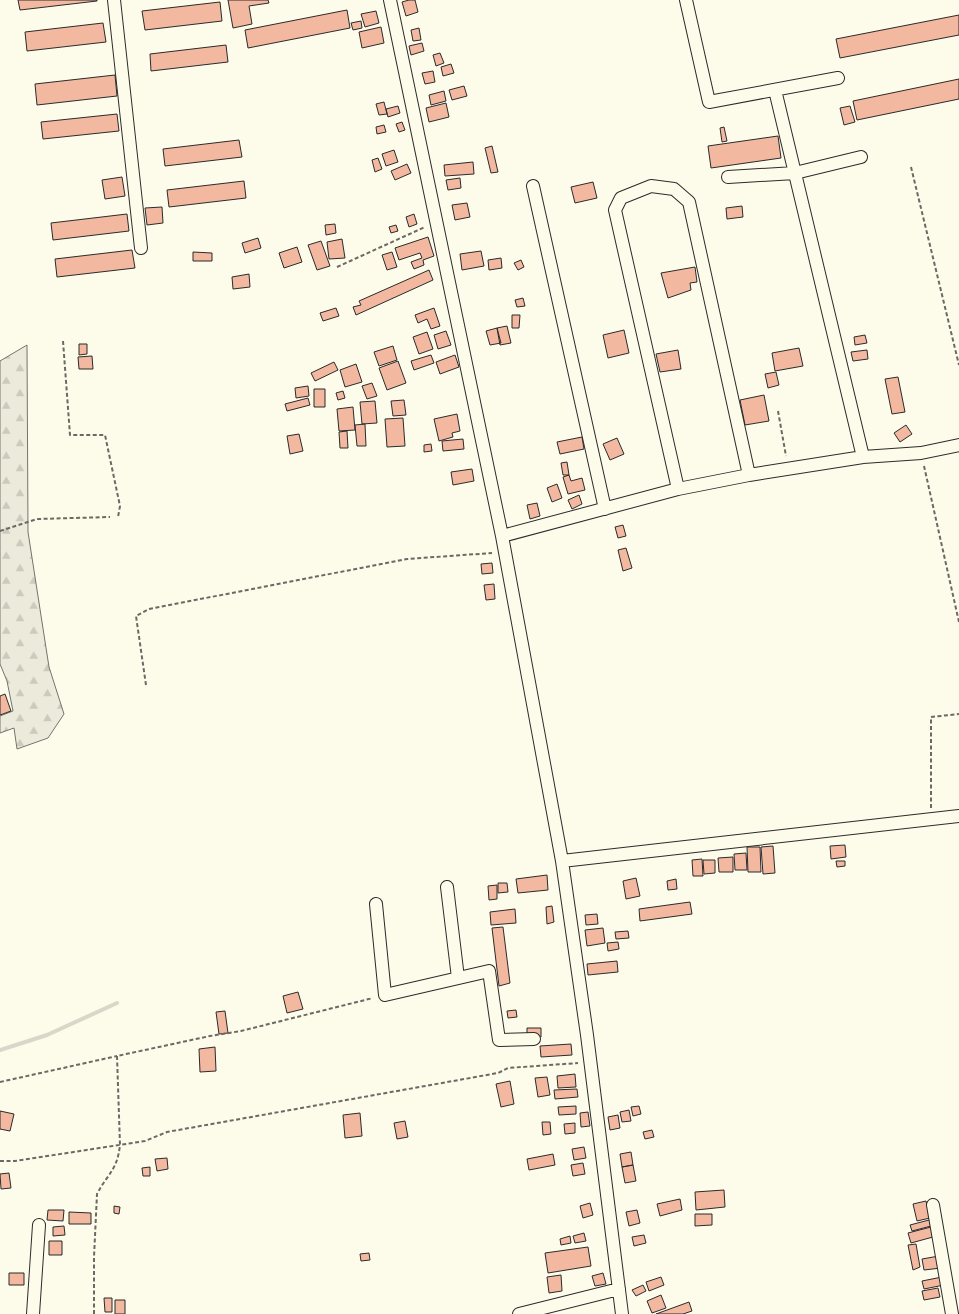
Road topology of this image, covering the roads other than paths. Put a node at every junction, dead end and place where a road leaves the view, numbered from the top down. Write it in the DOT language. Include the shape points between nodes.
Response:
graph roads {
  1 [pos="114,0"];
  2 [pos="390,0"];
  3 [pos="686,0"];
  4 [pos="838,78"];
  5 [pos="775,90"];
  6 [pos="861,157"];
  7 [pos="795,173"];
  8 [pos="728,177"];
  9 [pos="533,186"];
  10 [pos="141,248"];
  11 [pos="959,445"];
  12 [pos="863,457"];
  13 [pos="749,474"];
  14 [pos="678,489"];
  15 [pos="605,509"];
  16 [pos="502,536"];
  17 [pos="959,816"];
  18 [pos="562,861"];
  19 [pos="447,887"];
  20 [pos="376,904"];
  21 [pos="458,978"];
  22 [pos="534,1039"];
  23 [pos="932,1205"];
  24 [pos="39,1225"];
  25 [pos="619,1289"];
  26 [pos="34,1314"];
  27 [pos="519,1314"];
  28 [pos="622,1314"];
  29 [pos="952,1314"];
  1 -- 10 [label="street"];
  2 -- 16 [label="street"];
  3 -- 5 [label="street" via="708,102"];
  4 -- 5 [label="street"];
  5 -- 7 [label="street"];
  6 -- 7 [label="street"];
  7 -- 8 [label="street"];
  7 -- 12 [label="street"];
  9 -- 15 [label="street"];
  11 -- 12 [label="street" via="921,453"];
  12 -- 13 [label="street"];
  13 -- 14 [label="street"];
  13 -- 14 [label="street" via="689,202 674,189 651,186 621,198 616,210"];
  14 -- 15 [label="street"];
  15 -- 16 [label="street"];
  16 -- 18 [label="street"];
  17 -- 18 [label="street"];
  18 -- 25 [label="street"];
  19 -- 21 [label="street"];
  20 -- 21 [label="street" via="385,995"];
  21 -- 22 [label="street" via="489,971 499,1040"];
  23 -- 29 [label="street"];
  24 -- 26 [label="street"];
  25 -- 27 [label="street"];
  25 -- 28 [label="street"];
}
